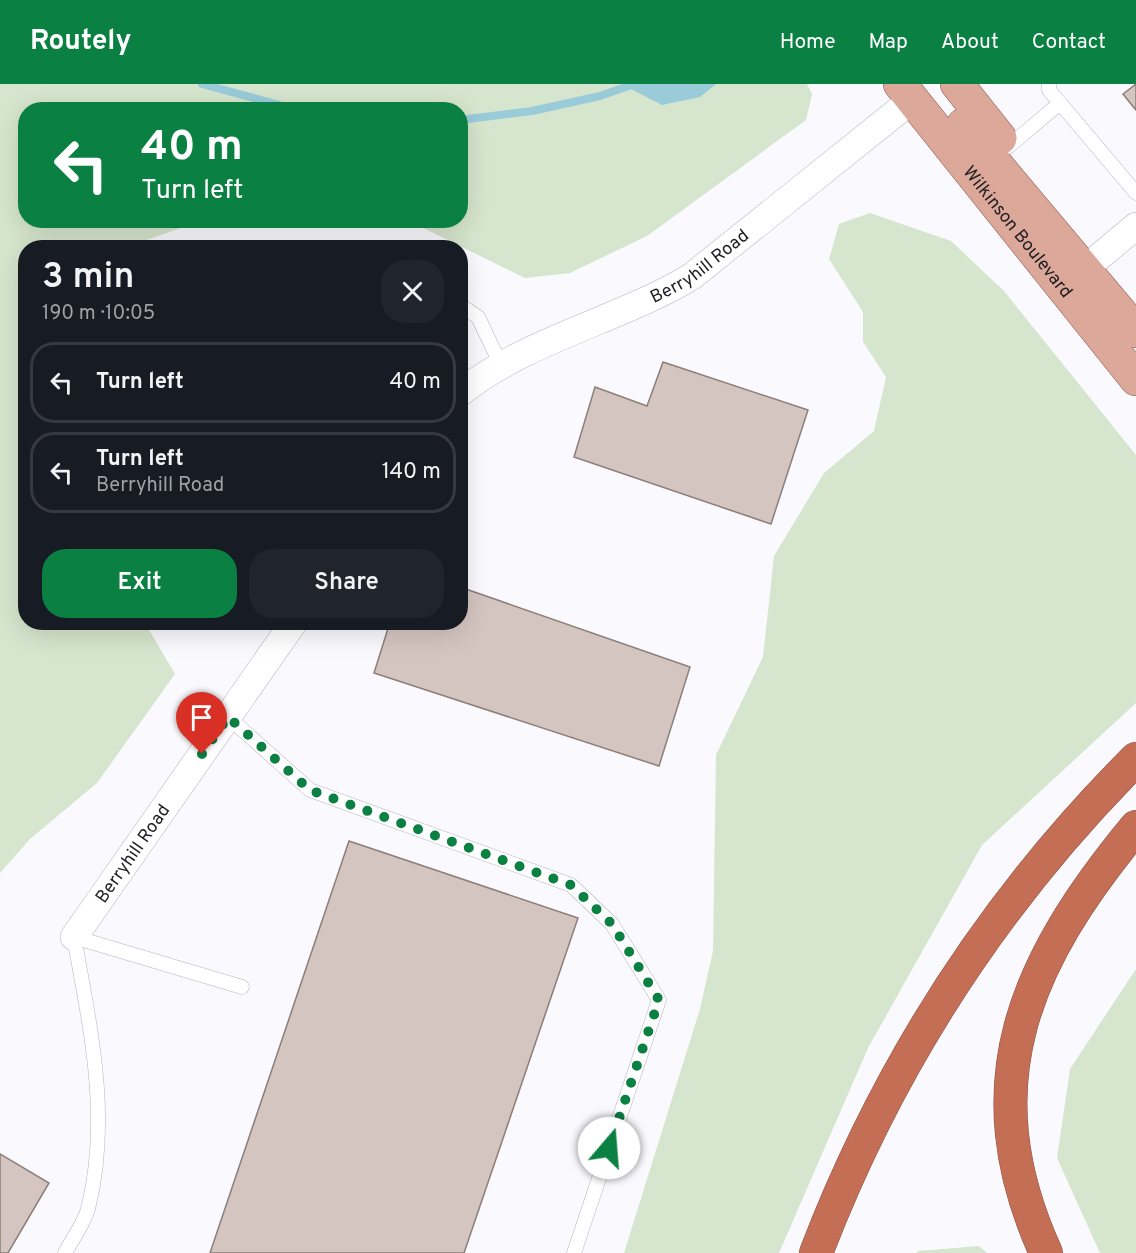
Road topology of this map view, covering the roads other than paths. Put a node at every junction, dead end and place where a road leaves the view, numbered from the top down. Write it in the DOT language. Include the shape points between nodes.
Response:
graph roads {
  1 [pos="957,84"];
  2 [pos="1049,84"];
  3 [pos="907,92"];
  4 [pos="1059,103"];
  5 [pos="1008,147"];
  6 [pos="1136,193"];
  7 [pos="1136,226"];
  8 [pos="1099,257"];
  9 [pos="1136,301"];
  10 [pos="468,310"];
  11 [pos="1136,331"];
  12 [pos="501,365"];
  13 [pos="1136,380"];
  14 [pos="468,387"];
  15 [pos="288,630"];
  16 [pos="228,717"];
  17 [pos="1136,759"];
  18 [pos="1136,827"];
  19 [pos="74,936"];
  20 [pos="242,987"];
  21 [pos="65,1253"];
  22 [pos="574,1253"];
  23 [pos="816,1253"];
  24 [pos="1046,1253"];
  1 -- 5 [label="main road"];
  2 -- 4 [label="lane"];
  3 -- 11 [label="main road" via="945,104"];
  3 -- 12 [label="street, Berryhill Road" via="691,278"];
  3 -- 13 [label="main road, Wilkinson Boulevard"];
  4 -- 5 [label="lane"];
  4 -- 6 [label="lane"];
  5 -- 8 [label="main road"];
  7 -- 8 [label="street"];
  8 -- 9 [label="main road"];
  10 -- 12 [label="lane" via="478,317"];
  12 -- 14 [label="street, Berryhill Road"];
  15 -- 16 [label="street, Berryhill Road"];
  16 -- 19 [label="street, Berryhill Road"];
  16 -- 22 [label="lane" via="310,790 571,885 612,924 659,1000"];
  17 -- 23 [label="highway" via="1021,888 924,1027 876,1113"];
  18 -- 24 [label="highway" via="1095,876 1052,948 1023,1014 1013,1057 1010,1109 1014,1163 1028,1213"];
  19 -- 20 [label="lane"];
  19 -- 21 [label="lane" via="97,1067 99,1135 88,1210"];
}
